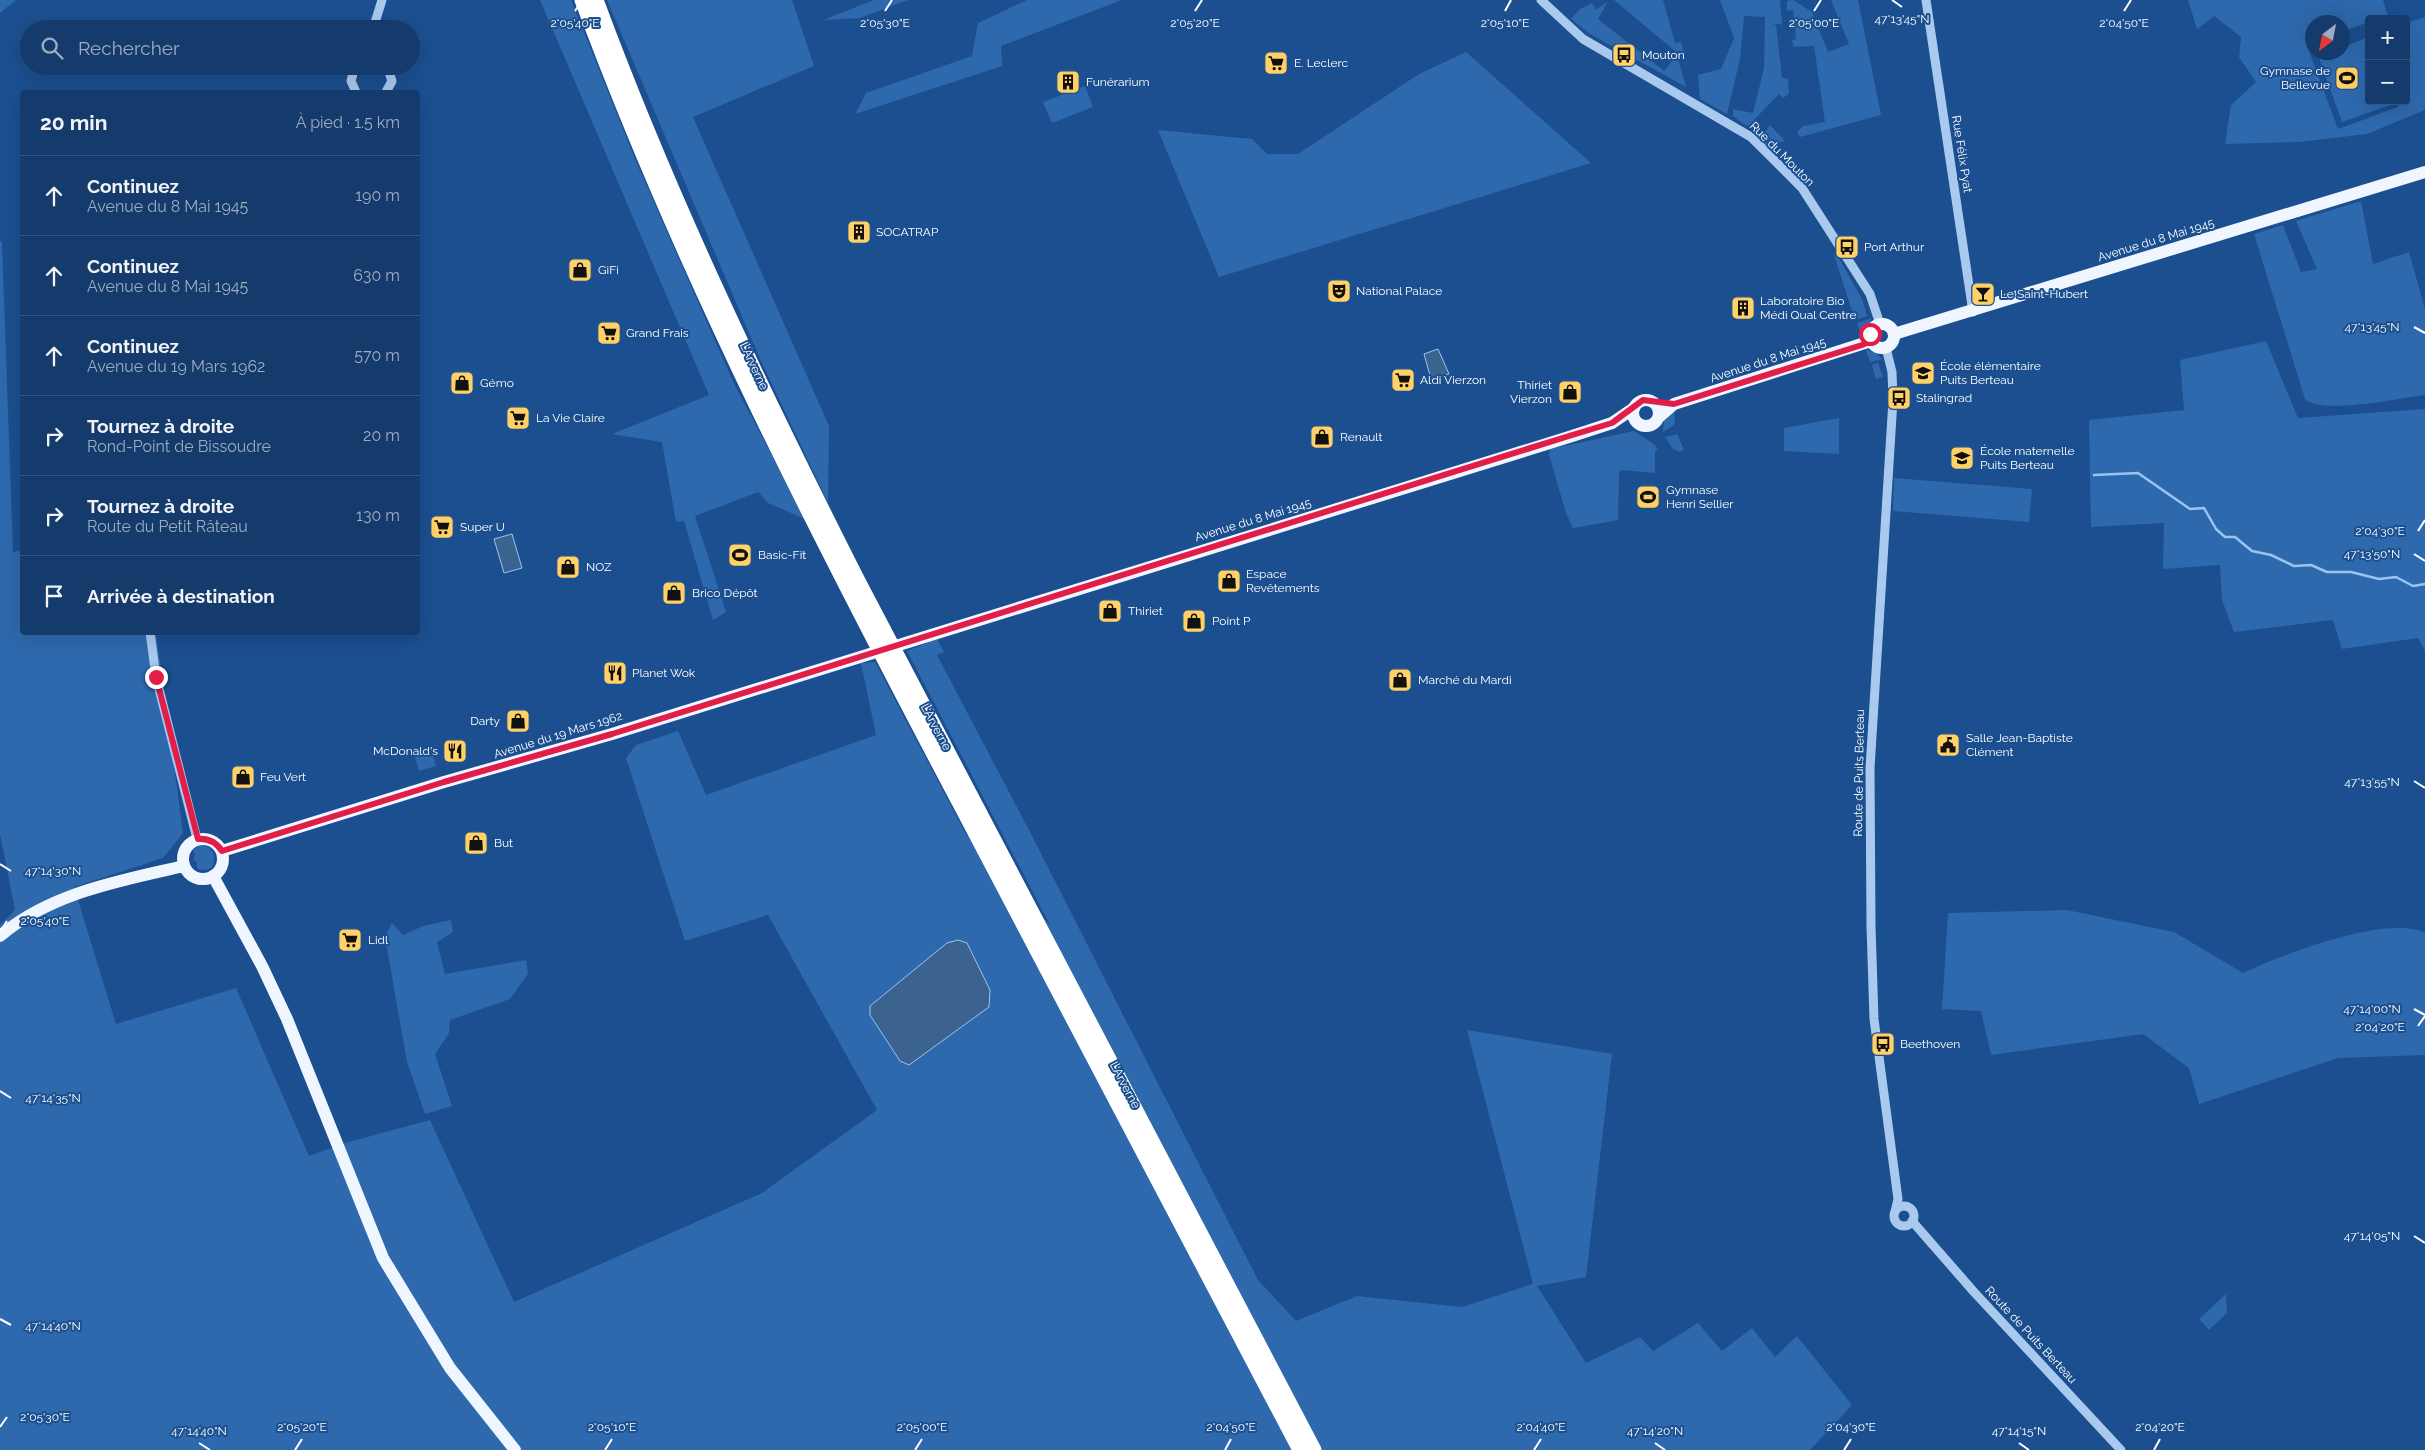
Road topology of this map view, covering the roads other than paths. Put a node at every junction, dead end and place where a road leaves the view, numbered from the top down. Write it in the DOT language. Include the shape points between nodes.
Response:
graph roads {
  1 [pos="382,0"];
  2 [pos="582,0"];
  3 [pos="596,0"];
  4 [pos="1541,0"];
  5 [pos="1926,0"];
  6 [pos="375,20"];
  7 [pos="351,75"];
  8 [pos="390,75"];
  9 [pos="353,90"];
  10 [pos="387,90"];
  11 [pos="2425,172"];
  12 [pos="1973,312"];
  13 [pos="1880,324"];
  14 [pos="1894,334"];
  15 [pos="1871,341"];
  16 [pos="1886,348"];
  17 [pos="1652,401"];
  18 [pos="1674,404"];
  19 [pos="1634,408"];
  20 [pos="1659,417"];
  21 [pos="1612,423"];
  22 [pos="1639,424"];
  23 [pos="150,635"];
  24 [pos="902,643"];
  25 [pos="198,839"];
  26 [pos="222,851"];
  27 [pos="184,866"];
  28 [pos="212,876"];
  29 [pos="0,936"];
  30 [pos="1901,1202"];
  31 [pos="1909,1223"];
  32 [pos="515,1450"];
  33 [pos="1300,1450"];
  34 [pos="1314,1450"];
  35 [pos="2121,1450"];
  1 -- 6 [label="street"];
  2 -- 33 [label="highway, L'Arverne" via="658,189 787,469"];
  3 -- 34 [label="highway, L'Arverne" via="677,201 793,452"];
  4 -- 13 [label="street, Rue du Mouton" via="1583,39 1751,137 1802,188 1870,294"];
  5 -- 12 [label="street, Rue Félix Pyat"];
  7 -- 9 [label="street"];
  8 -- 10 [label="street" via="392,81"];
  11 -- 12 [label="main road, Avenue du 8 Mai 1945"];
  12 -- 14 [label="main road, Avenue du 8 Mai 1945"];
  13 -- 14 [label="main road" via="1891,328"];
  13 -- 15 [label="main road" via="1871,330"];
  14 -- 16 [label="main road" via="1892,344"];
  15 -- 16 [label="main road" via="1879,348"];
  15 -- 18 [label="main road, Avenue du 8 Mai 1945"];
  16 -- 30 [label="street, Route de Puits Berteau" via="1892,372 1893,400 1871,759 1871,926 1874,1019"];
  17 -- 18 [label="main road, Avenue du 8 Mai 1945"];
  17 -- 19 [label="main road" via="1643,400"];
  17 -- 20 [label="main road" via="1658,406"];
  18 -- 20 [label="main road, Avenue du 8 Mai 1945"];
  19 -- 21 [label="main road, Avenue du 8 Mai 1945"];
  19 -- 22 [label="main road" via="1634,417"];
  20 -- 22 [label="main road" via="1648,426"];
  21 -- 22 [label="main road, Avenue du 8 Mai 1945"];
  21 -- 24 [label="main road, Avenue du 8 Mai 1945"];
  23 -- 25 [label="street" via="156,677"];
  24 -- 26 [label="main road, Avenue du 19 Mars 1962"];
  25 -- 26 [label="main road" via="209,840"];
  25 -- 27 [label="main road" via="187,847"];
  26 -- 28 [label="main road" via="223,863"];
  27 -- 28 [label="main road" via="196,877"];
  27 -- 29 [label="main road" via="124,880 50,905 20,919"];
  28 -- 32 [label="main road" via="262,966 286,1018 384,1258 450,1368"];
  30 -- 31 [label="street" via="1912,1210"];
  30 -- 31 [label="street, Route de Puits Berteau" via="1895,1212 1895,1221 1901,1225"];
  31 -- 35 [label="street, Route de Puits Berteau"];
}
